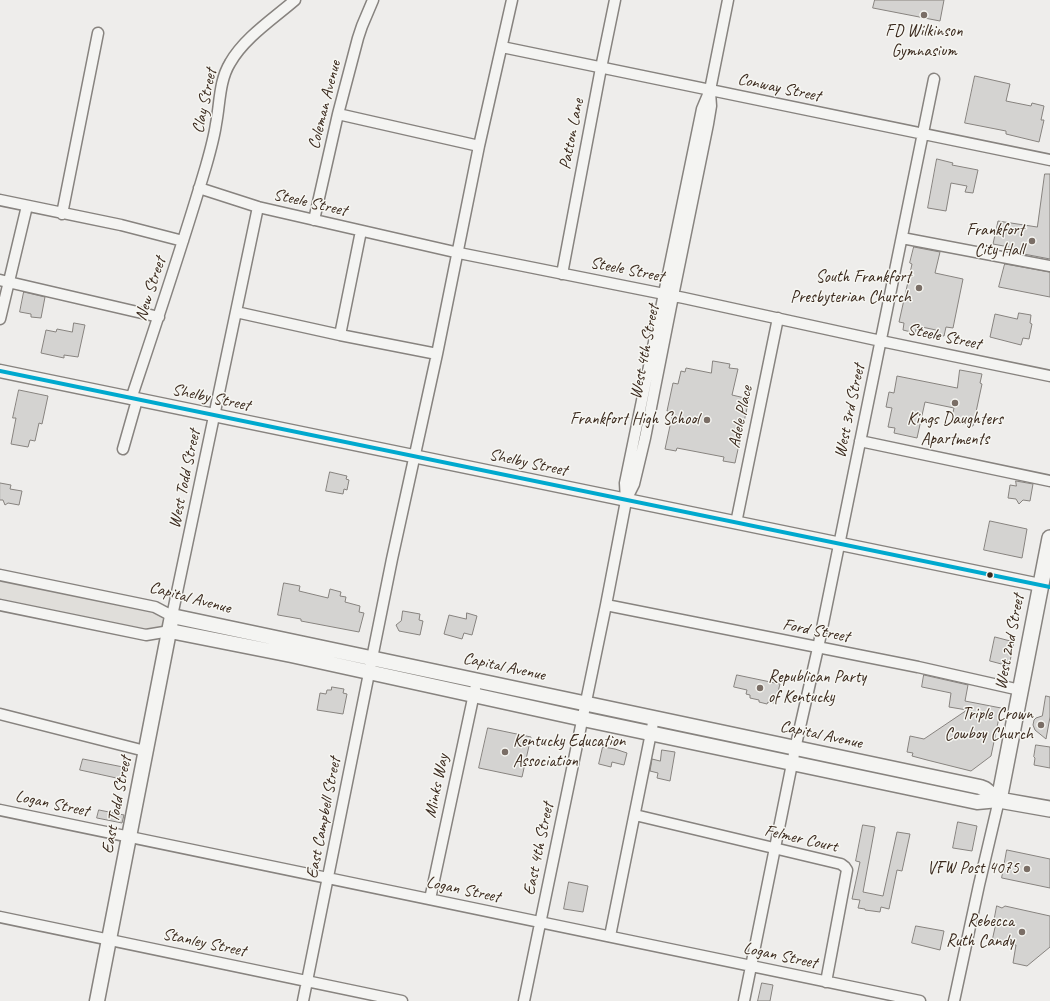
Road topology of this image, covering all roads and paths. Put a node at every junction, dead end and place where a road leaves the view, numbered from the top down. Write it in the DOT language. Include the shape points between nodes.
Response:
graph roads {
  1 [pos="295,0"];
  2 [pos="373,0"];
  3 [pos="512,0"];
  4 [pos="615,0"];
  5 [pos="728,0"];
  6 [pos="98,33"];
  7 [pos="502,47"];
  8 [pos="601,68"];
  9 [pos="934,79"];
  10 [pos="710,90"];
  11 [pos="338,114"];
  12 [pos="923,134"];
  13 [pos="479,146"];
  14 [pos="1050,160"];
  15 [pos="200,188"];
  16 [pos="0,200"];
  17 [pos="27,206"];
  18 [pos="258,207"];
  19 [pos="62,214"];
  20 [pos="314,220"];
  21 [pos="361,231"];
  22 [pos="902,238"];
  23 [pos="184,240"];
  24 [pos="459,253"];
  25 [pos="1050,266"];
  26 [pos="562,274"];
  27 [pos="4,281"];
  28 [pos="668,295"];
  29 [pos="236,312"];
  30 [pos="159,316"];
  31 [pos="778,318"];
  32 [pos="0,319"];
  33 [pos="340,335"];
  34 [pos="881,341"];
  35 [pos="437,354"];
  36 [pos="0,374"];
  37 [pos="1050,376"];
  38 [pos="134,399"];
  39 [pos="214,416"];
  40 [pos="860,441"];
  41 [pos="123,449"];
  42 [pos="414,457"];
  43 [pos="1050,481"];
  44 [pos="626,501"];
  45 [pos="736,523"];
  46 [pos="1050,538"];
  47 [pos="839,544"];
  48 [pos="0,575"];
  49 [pos="1045,586"];
  50 [pos="0,605"];
  51 [pos="606,606"];
  52 [pos="172,616"];
  53 [pos="170,631"];
  54 [pos="818,648"];
  55 [pos="370,666"];
  56 [pos="475,687"];
  57 [pos="1020,690"];
  58 [pos="585,704"];
  59 [pos="0,714"];
  60 [pos="654,718"];
  61 [pos="583,719"];
  62 [pos="651,733"];
  63 [pos="795,749"];
  64 [pos="145,751"];
  65 [pos="792,763"];
  66 [pos="999,800"];
  67 [pos="1050,809"];
  68 [pos="0,810"];
  69 [pos="634,815"];
  70 [pos="129,836"];
  71 [pos="775,849"];
  72 [pos="328,878"];
  73 [pos="430,899"];
  74 [pos="0,917"];
  75 [pos="540,922"];
  76 [pos="610,936"];
  77 [pos="110,940"];
  78 [pos="751,966"];
  79 [pos="307,981"];
  80 [pos="826,982"];
  81 [pos="97,1001"];
  82 [pos="303,1001"];
  83 [pos="402,1001"];
  84 [pos="524,1001"];
  85 [pos="744,1001"];
  86 [pos="920,1001"];
  87 [pos="954,1001"];
  1 -- 15 [label="street, Clay Street" via="244,44 230,62"];
  2 -- 11 [label="street, Coleman Avenue" via="362,26"];
  3 -- 7 [label="street, East Campbell Street"];
  4 -- 8 [label="street, Patton Lane"];
  5 -- 10 [label="street, West 4th Street"];
  6 -- 19 [label="street"];
  7 -- 8 [label="street, Conway Street"];
  7 -- 13 [label="street, East Campbell Street"];
  8 -- 10 [label="street, Conway Street"];
  8 -- 26 [label="street, Patton Lane"];
  9 -- 12 [label="street, West 3rd Street"];
  10 -- 12 [label="street, Conway Street"];
  10 -- 28 [label="street, West 4th Street" via="702,109"];
  11 -- 13 [label="street"];
  11 -- 20 [label="street, Coleman Avenue"];
  12 -- 14 [label="street, Conway Street"];
  12 -- 22 [label="street, West 3rd Street"];
  13 -- 24 [label="street, East Campbell Street"];
  15 -- 18 [label="street, Steele Street"];
  15 -- 23 [label="street, New Street"];
  16 -- 17 [label="street"];
  17 -- 19 [label="street"];
  17 -- 27 [label="street"];
  18 -- 20 [label="street, Steele Street"];
  18 -- 29 [label="street, West Todd Street"];
  19 -- 23 [label="street"];
  20 -- 21 [label="street, Steele Street"];
  21 -- 24 [label="street, Steele Street"];
  21 -- 33 [label="street"];
  22 -- 25 [label="street"];
  22 -- 34 [label="street, West 3rd Street"];
  23 -- 30 [label="street, New Street"];
  24 -- 26 [label="street, Steele Street"];
  24 -- 35 [label="street, East Campbell Street"];
  26 -- 28 [label="street, Steele Street"];
  27 -- 30 [label="street"];
  27 -- 32 [label="street"];
  28 -- 31 [label="street, Steele Street"];
  28 -- 44 [label="street, West 4th Street" via="645,438 634,484"];
  29 -- 33 [label="street"];
  29 -- 39 [label="street, West Todd Street"];
  30 -- 38 [label="street, New Street"];
  31 -- 34 [label="street, Steele Street"];
  31 -- 45 [label="street, Adele Place"];
  33 -- 35 [label="street"];
  34 -- 37 [label="street, Steele Street"];
  34 -- 40 [label="street, West 3rd Street"];
  35 -- 42 [label="street, East Campbell Street"];
  36 -- 38 [label="street, Shelby Street"];
  38 -- 39 [label="street, Shelby Street"];
  38 -- 41 [label="street, New Street"];
  39 -- 42 [label="street, Shelby Street"];
  39 -- 52 [label="street, West Todd Street"];
  40 -- 43 [label="street"];
  40 -- 47 [label="street, West 3rd Street"];
  42 -- 44 [label="street, Shelby Street"];
  42 -- 55 [label="street, East Campbell Street"];
  44 -- 45 [label="street, Shelby Street"];
  44 -- 51 [label="street, West 4th Street"];
  45 -- 47 [label="street, Shelby Street"];
  46 -- 49 [label="main road, West 2nd Street"];
  47 -- 49 [label="street, Shelby Street"];
  47 -- 54 [label="street, West 3rd Street"];
  48 -- 52 [label="street, Capital Avenue" via="155,607"];
  49 -- 57 [label="main road, West 2nd Street"];
  50 -- 53 [label="street, Capital Avenue" via="146,636"];
  51 -- 54 [label="street, Ford Street"];
  51 -- 58 [label="street, West 4th Street"];
  52 -- 53 [label="main road, East Todd Street"];
  52 -- 55 [label="main road, Capital Avenue"];
  53 -- 55 [label="main road, Capital Avenue"];
  53 -- 64 [label="main road, East Todd Street"];
  54 -- 57 [label="street, Ford Street"];
  54 -- 63 [label="street, West 3rd Street"];
  55 -- 56 [label="main road, Capital Avenue"];
  55 -- 72 [label="street, East Campbell Street"];
  56 -- 58 [label="main road, Capital Avenue"];
  56 -- 61 [label="main road, Capital Avenue"];
  56 -- 73 [label="street, Minks Way"];
  57 -- 66 [label="main road, West 2nd Street"];
  58 -- 60 [label="main road, Capital Avenue"];
  58 -- 61 [label="street, East 4th Street"];
  59 -- 64 [label="street"];
  60 -- 62 [label="street"];
  60 -- 63 [label="main road, Capital Avenue"];
  61 -- 62 [label="main road, Capital Avenue"];
  61 -- 75 [label="street, East 4th Street"];
  62 -- 65 [label="main road, Capital Avenue"];
  62 -- 69 [label="street"];
  63 -- 65 [label="street, West 3rd Street"];
  63 -- 66 [label="main road, Capital Avenue" via="980,787"];
  64 -- 70 [label="main road, East Todd Street"];
  65 -- 66 [label="main road, Capital Avenue" via="977,802"];
  65 -- 71 [label="street, West 3rd Street"];
  66 -- 67 [label="main road, Capital Avenue"];
  66 -- 87 [label="street"];
  68 -- 70 [label="street, Logan Street"];
  69 -- 71 [label="street, Felmer Court"];
  69 -- 76 [label="street"];
  70 -- 72 [label="street, Logan Street"];
  70 -- 77 [label="main road, East Todd Street"];
  71 -- 78 [label="street, West 3rd Street"];
  71 -- 80 [label="street, Felmer Court" via="840,864 847,870"];
  72 -- 73 [label="street, Logan Street"];
  72 -- 79 [label="street, East Campbell Street"];
  73 -- 75 [label="street, Logan Street"];
  74 -- 77 [label="street, Stanley Street"];
  75 -- 76 [label="street, Logan Street"];
  75 -- 84 [label="street, East 4th Street"];
  76 -- 78 [label="street, Logan Street"];
  77 -- 79 [label="street, Stanley Street"];
  77 -- 81 [label="main road, East Todd Street"];
  78 -- 80 [label="street, Logan Street"];
  78 -- 85 [label="street, West 3rd Street"];
  79 -- 82 [label="street, East Campbell Street"];
  79 -- 83 [label="street, Stanley Street"];
  80 -- 86 [label="street, Logan Street"];
}
